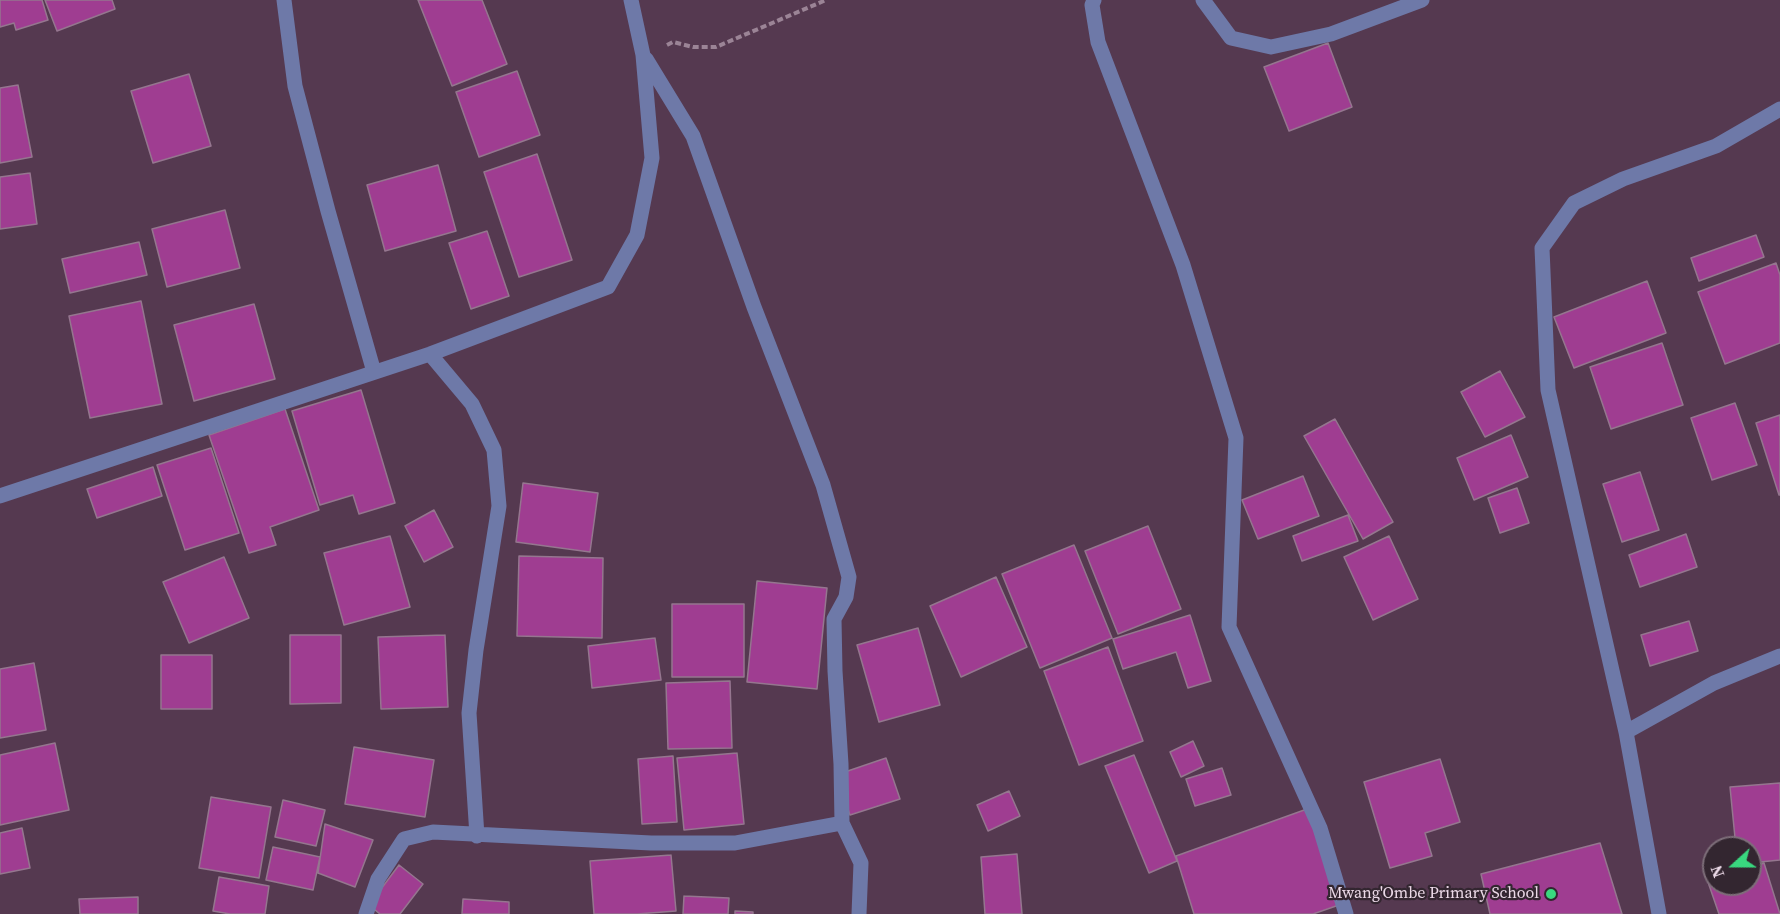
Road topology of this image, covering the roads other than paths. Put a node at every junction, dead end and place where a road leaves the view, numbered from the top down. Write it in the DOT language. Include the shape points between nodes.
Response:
graph roads {
  1 [pos="284,0"];
  2 [pos="631,0"];
  3 [pos="1094,0"];
  4 [pos="1203,0"];
  5 [pos="1422,0"];
  6 [pos="643,55"];
  7 [pos="1780,109"];
  8 [pos="430,354"];
  9 [pos="374,372"];
  10 [pos="0,496"];
  11 [pos="1780,656"];
  12 [pos="1626,732"];
  13 [pos="842,823"];
  14 [pos="477,836"];
  15 [pos="366,914"];
  16 [pos="859,914"];
  17 [pos="1346,914"];
  18 [pos="1659,914"];
  1 -- 9 [label="street" via="295,86"];
  2 -- 6 [label="street"];
  3 -- 17 [label="street" via="1098,42 1184,265 1236,438 1229,627 1320,828"];
  4 -- 5 [label="street" via="1231,38 1271,47 1331,34"];
  6 -- 8 [label="street" via="652,158 637,235 608,287"];
  6 -- 13 [label="street" via="693,136 823,485 849,577 846,597 834,619"];
  7 -- 12 [label="street" via="1716,146 1623,179 1574,203 1542,248 1548,390"];
  8 -- 9 [label="street"];
  8 -- 14 [label="street" via="472,404 494,450 499,506 469,713"];
  9 -- 10 [label="street"];
  11 -- 12 [label="street" via="1714,683"];
  12 -- 18 [label="street"];
  13 -- 14 [label="street" via="735,843"];
  13 -- 16 [label="street" via="861,863"];
  14 -- 15 [label="street" via="432,832 404,839 378,879"];
}
